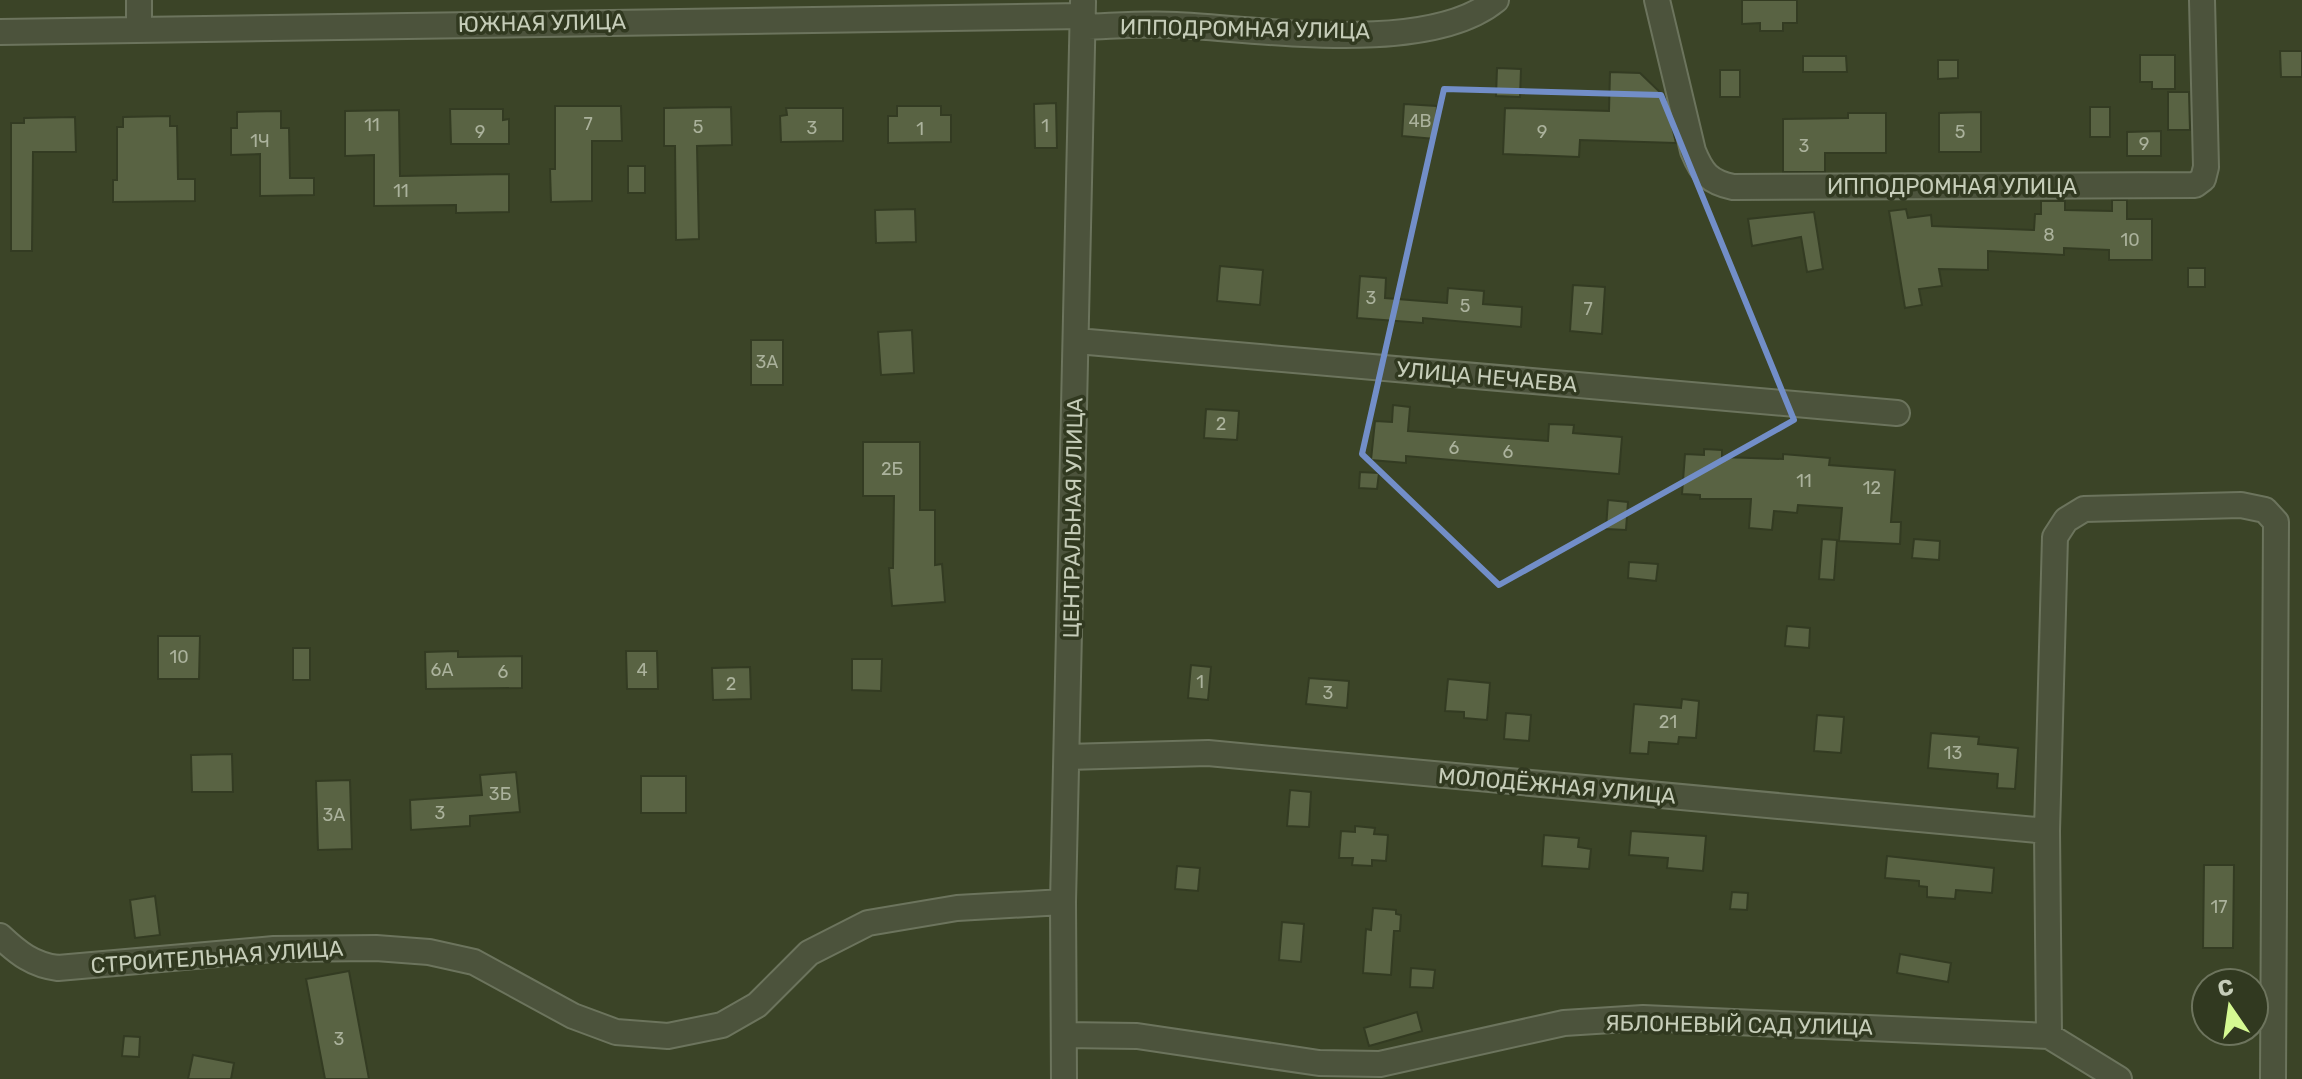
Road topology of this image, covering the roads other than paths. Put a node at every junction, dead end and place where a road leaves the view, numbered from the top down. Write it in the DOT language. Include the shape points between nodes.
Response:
graph roads {
  1 [pos="139,0"];
  2 [pos="1496,0"];
  3 [pos="1657,0"];
  4 [pos="2202,0"];
  5 [pos="1083,14"];
  6 [pos="139,28"];
  7 [pos="0,32"];
  8 [pos="1077,341"];
  9 [pos="1897,413"];
  10 [pos="1067,757"];
  11 [pos="2047,831"];
  12 [pos="1063,902"];
  13 [pos="0,936"];
  14 [pos="1065,1035"];
  15 [pos="2049,1036"];
  16 [pos="1064,1079"];
  17 [pos="2119,1079"];
  18 [pos="2273,1079"];
  1 -- 6 [label="street"];
  2 -- 5 [label="street, ИППОДРОМНАЯ УЛИЦА" via="1462,20 1372,34 1298,34"];
  3 -- 4 [label="street, ИППОДРОМНАЯ УЛИЦА" via="1693,151 1715,183 1733,187 2195,185 2206,167"];
  5 -- 6 [label="street, ЮЖНАЯ УЛИЦА"];
  5 -- 8 [label="street, ЦЕНТРАЛЬНАЯ УЛИЦА"];
  6 -- 7 [label="street, ЮЖНАЯ УЛИЦА"];
  8 -- 9 [label="street, УЛИЦА НЕЧАЕВА"];
  8 -- 10 [label="street, ЦЕНТРАЛЬНАЯ УЛИЦА"];
  10 -- 11 [label="street, МОЛОДЁЖНАЯ УЛИЦА" via="1208,753"];
  10 -- 12 [label="street, ЦЕНТРАЛЬНАЯ УЛИЦА"];
  11 -- 15 [label="street"];
  11 -- 18 [label="street" via="2055,537 2066,520 2084,509 2241,505 2265,510 2276,522"];
  12 -- 13 [label="street, СТРОИТЕЛЬНАЯ УЛИЦА" via="957,908 868,923 809,953 757,1005 722,1025 668,1036 616,1032 573,1016 474,962 429,952 274,949 58,968 30,960"];
  12 -- 14 [label="street, ЦЕНТРАЛЬНАЯ УЛИЦА"];
  14 -- 15 [label="street, ЯБЛОНЕВЫЙ САД УЛИЦА" via="1137,1036 1319,1063 1380,1064 1564,1023 1643,1018"];
  14 -- 16 [label="street, ЦЕНТРАЛЬНАЯ УЛИЦА"];
  15 -- 17 [label="street, ЯБЛОНЕВЫЙ САД УЛИЦА"];
}
